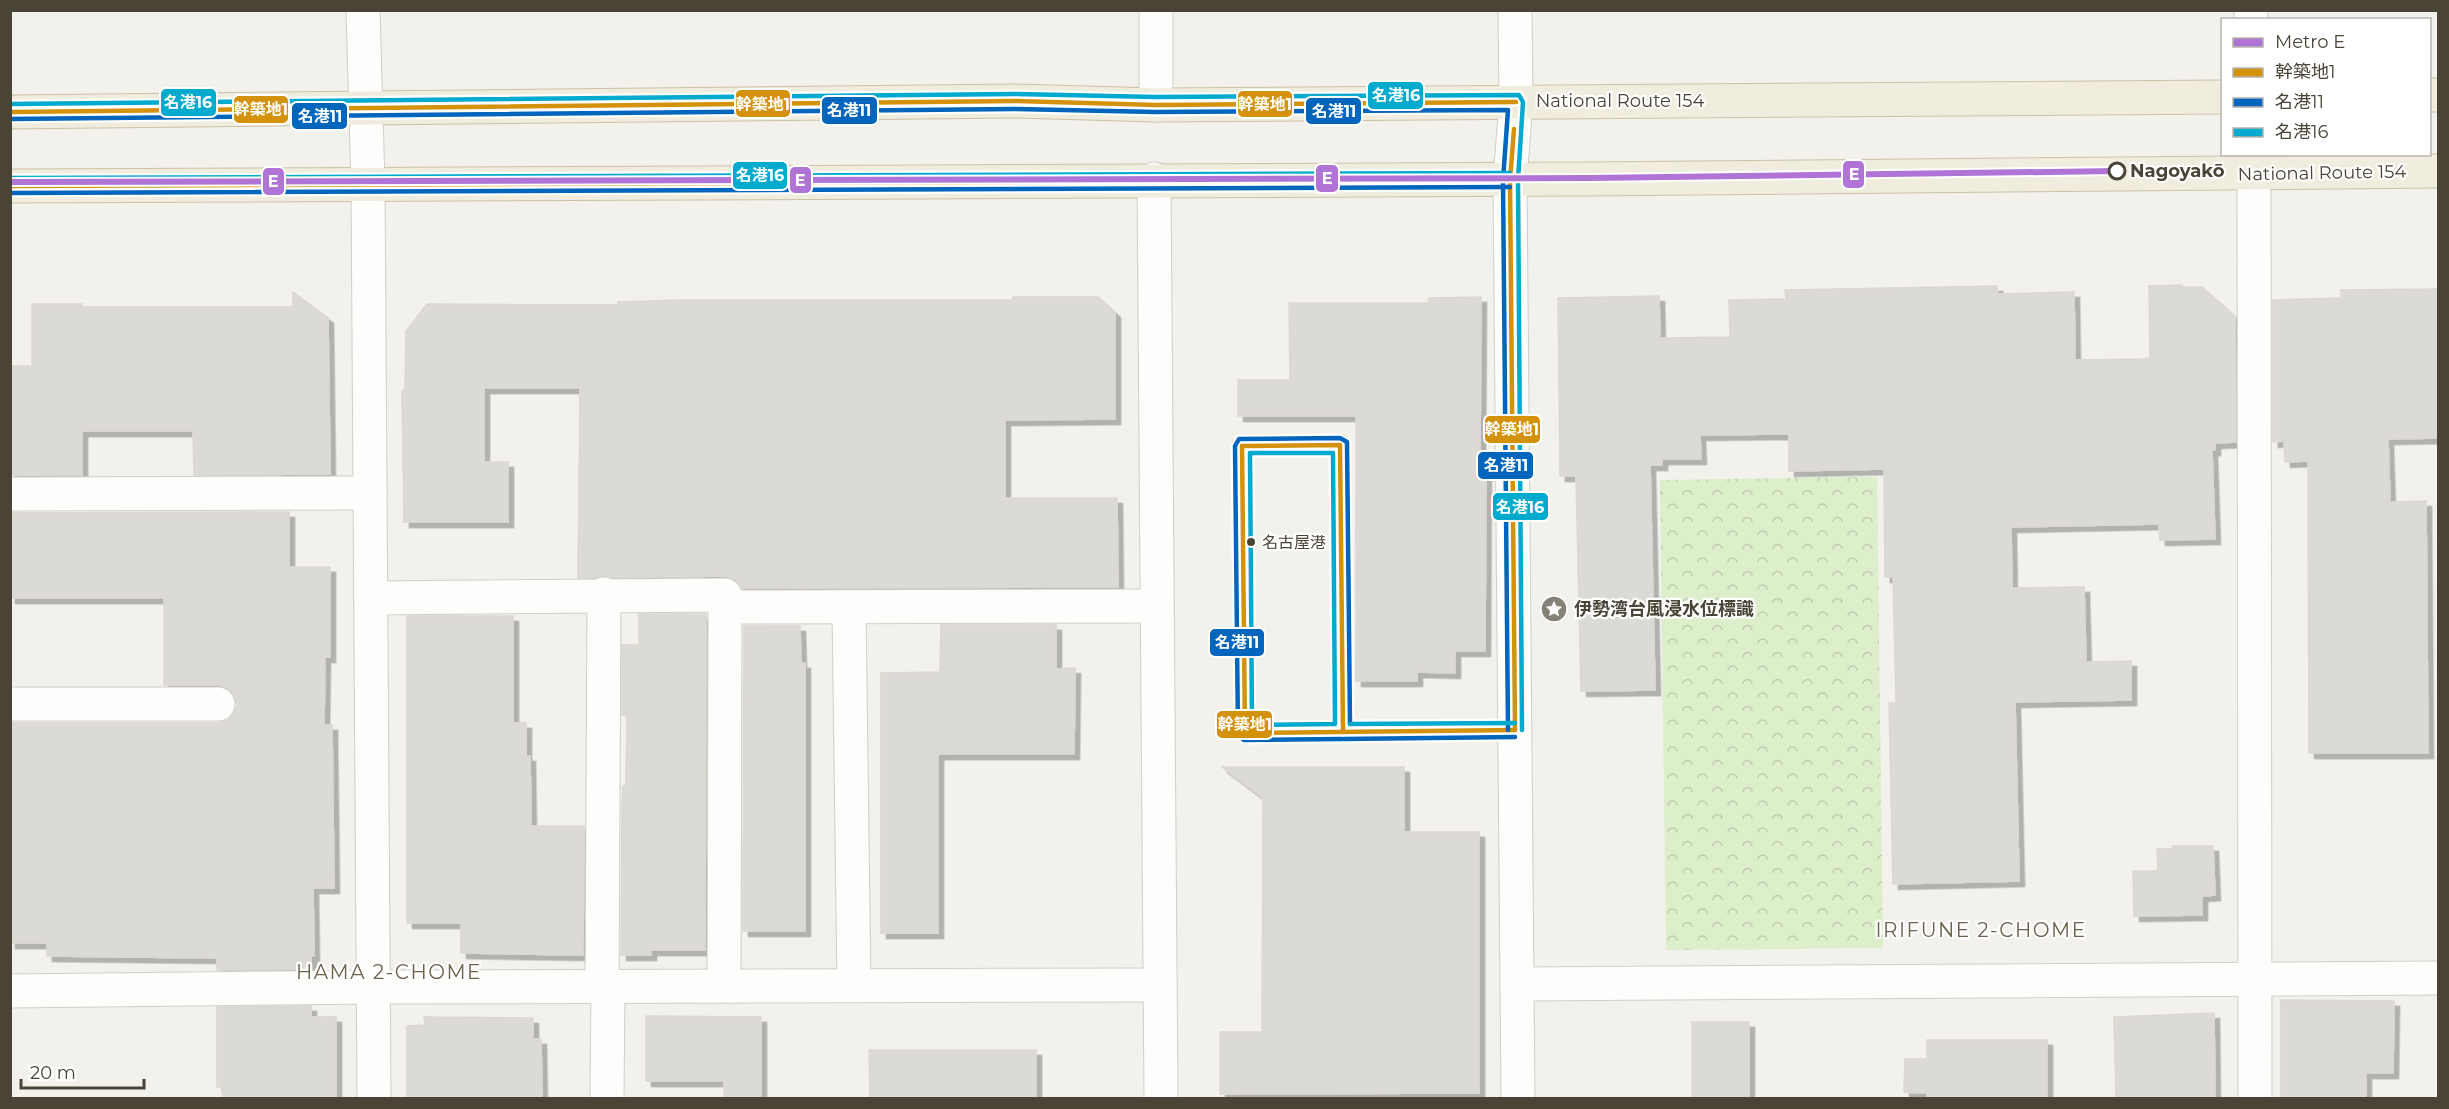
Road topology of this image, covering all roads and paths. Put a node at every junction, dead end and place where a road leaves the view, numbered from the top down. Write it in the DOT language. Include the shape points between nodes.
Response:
graph roads {
  1 [pos="363,10"];
  2 [pos="1156,10"];
  3 [pos="1515,10"];
  4 [pos="2221,97"];
  5 [pos="1515,102"];
  6 [pos="1156,105"];
  7 [pos="364,110"];
  8 [pos="10,112"];
  9 [pos="2439,171"];
  10 [pos="2254,174"];
  11 [pos="1154,179"];
  12 [pos="1510,180"];
  13 [pos="368,184"];
  14 [pos="10,186"];
  15 [pos="370,493"];
  16 [pos="10,495"];
  17 [pos="604,594"];
  18 [pos="371,598"];
  19 [pos="1157,606"];
  20 [pos="725,607"];
  21 [pos="849,608"];
  22 [pos="10,704"];
  23 [pos="218,704"];
  24 [pos="1515,730"];
  25 [pos="1343,732"];
  26 [pos="2439,978"];
  27 [pos="2255,980"];
  28 [pos="1160,984"];
  29 [pos="1517,984"];
  30 [pos="854,985"];
  31 [pos="605,986"];
  32 [pos="724,986"];
  33 [pos="374,987"];
  34 [pos="10,991"];
  35 [pos="374,1098"];
  36 [pos="607,1098"];
  37 [pos="1161,1098"];
  38 [pos="1518,1098"];
  39 [pos="2255,1098"];
  1 -- 7 [label="street"];
  2 -- 6 [label="street"];
  3 -- 5 [label="street"];
  4 -- 5 [label="highway, National Route 154"];
  5 -- 6 [label="highway, National Route 154"];
  5 -- 12 [label="street"];
  6 -- 7 [label="highway, National Route 154" via="1015,101"];
  7 -- 8 [label="highway, National Route 154"];
  7 -- 13 [label="street"];
  9 -- 10 [label="highway, National Route 154"];
  10 -- 12 [label="highway, National Route 154"];
  10 -- 27 [label="street"];
  11 -- 12 [label="highway, National Route 154"];
  11 -- 13 [label="highway, National Route 154"];
  11 -- 19 [label="street"];
  12 -- 24 [label="street"];
  13 -- 14 [label="highway, National Route 154"];
  13 -- 15 [label="street"];
  15 -- 16 [label="street"];
  15 -- 18 [label="street"];
  17 -- 18 [label="street"];
  17 -- 20 [label="street" via="725,595"];
  17 -- 31 [label="street"];
  18 -- 33 [label="street"];
  19 -- 21 [label="street"];
  19 -- 28 [label="street"];
  20 -- 21 [label="street"];
  20 -- 32 [label="street"];
  21 -- 30 [label="street"];
  22 -- 23 [label="street"];
  24 -- 25 [label="lane"];
  24 -- 29 [label="street"];
  25 -- 25 [label="lane" via="1245,733 1242,446 1340,445"];
  26 -- 27 [label="street"];
  27 -- 29 [label="street"];
  27 -- 39 [label="street"];
  28 -- 30 [label="street"];
  28 -- 37 [label="street"];
  29 -- 38 [label="street"];
  30 -- 32 [label="street"];
  31 -- 32 [label="street"];
  31 -- 33 [label="street"];
  31 -- 36 [label="street"];
  33 -- 34 [label="street"];
  33 -- 35 [label="street"];
}
